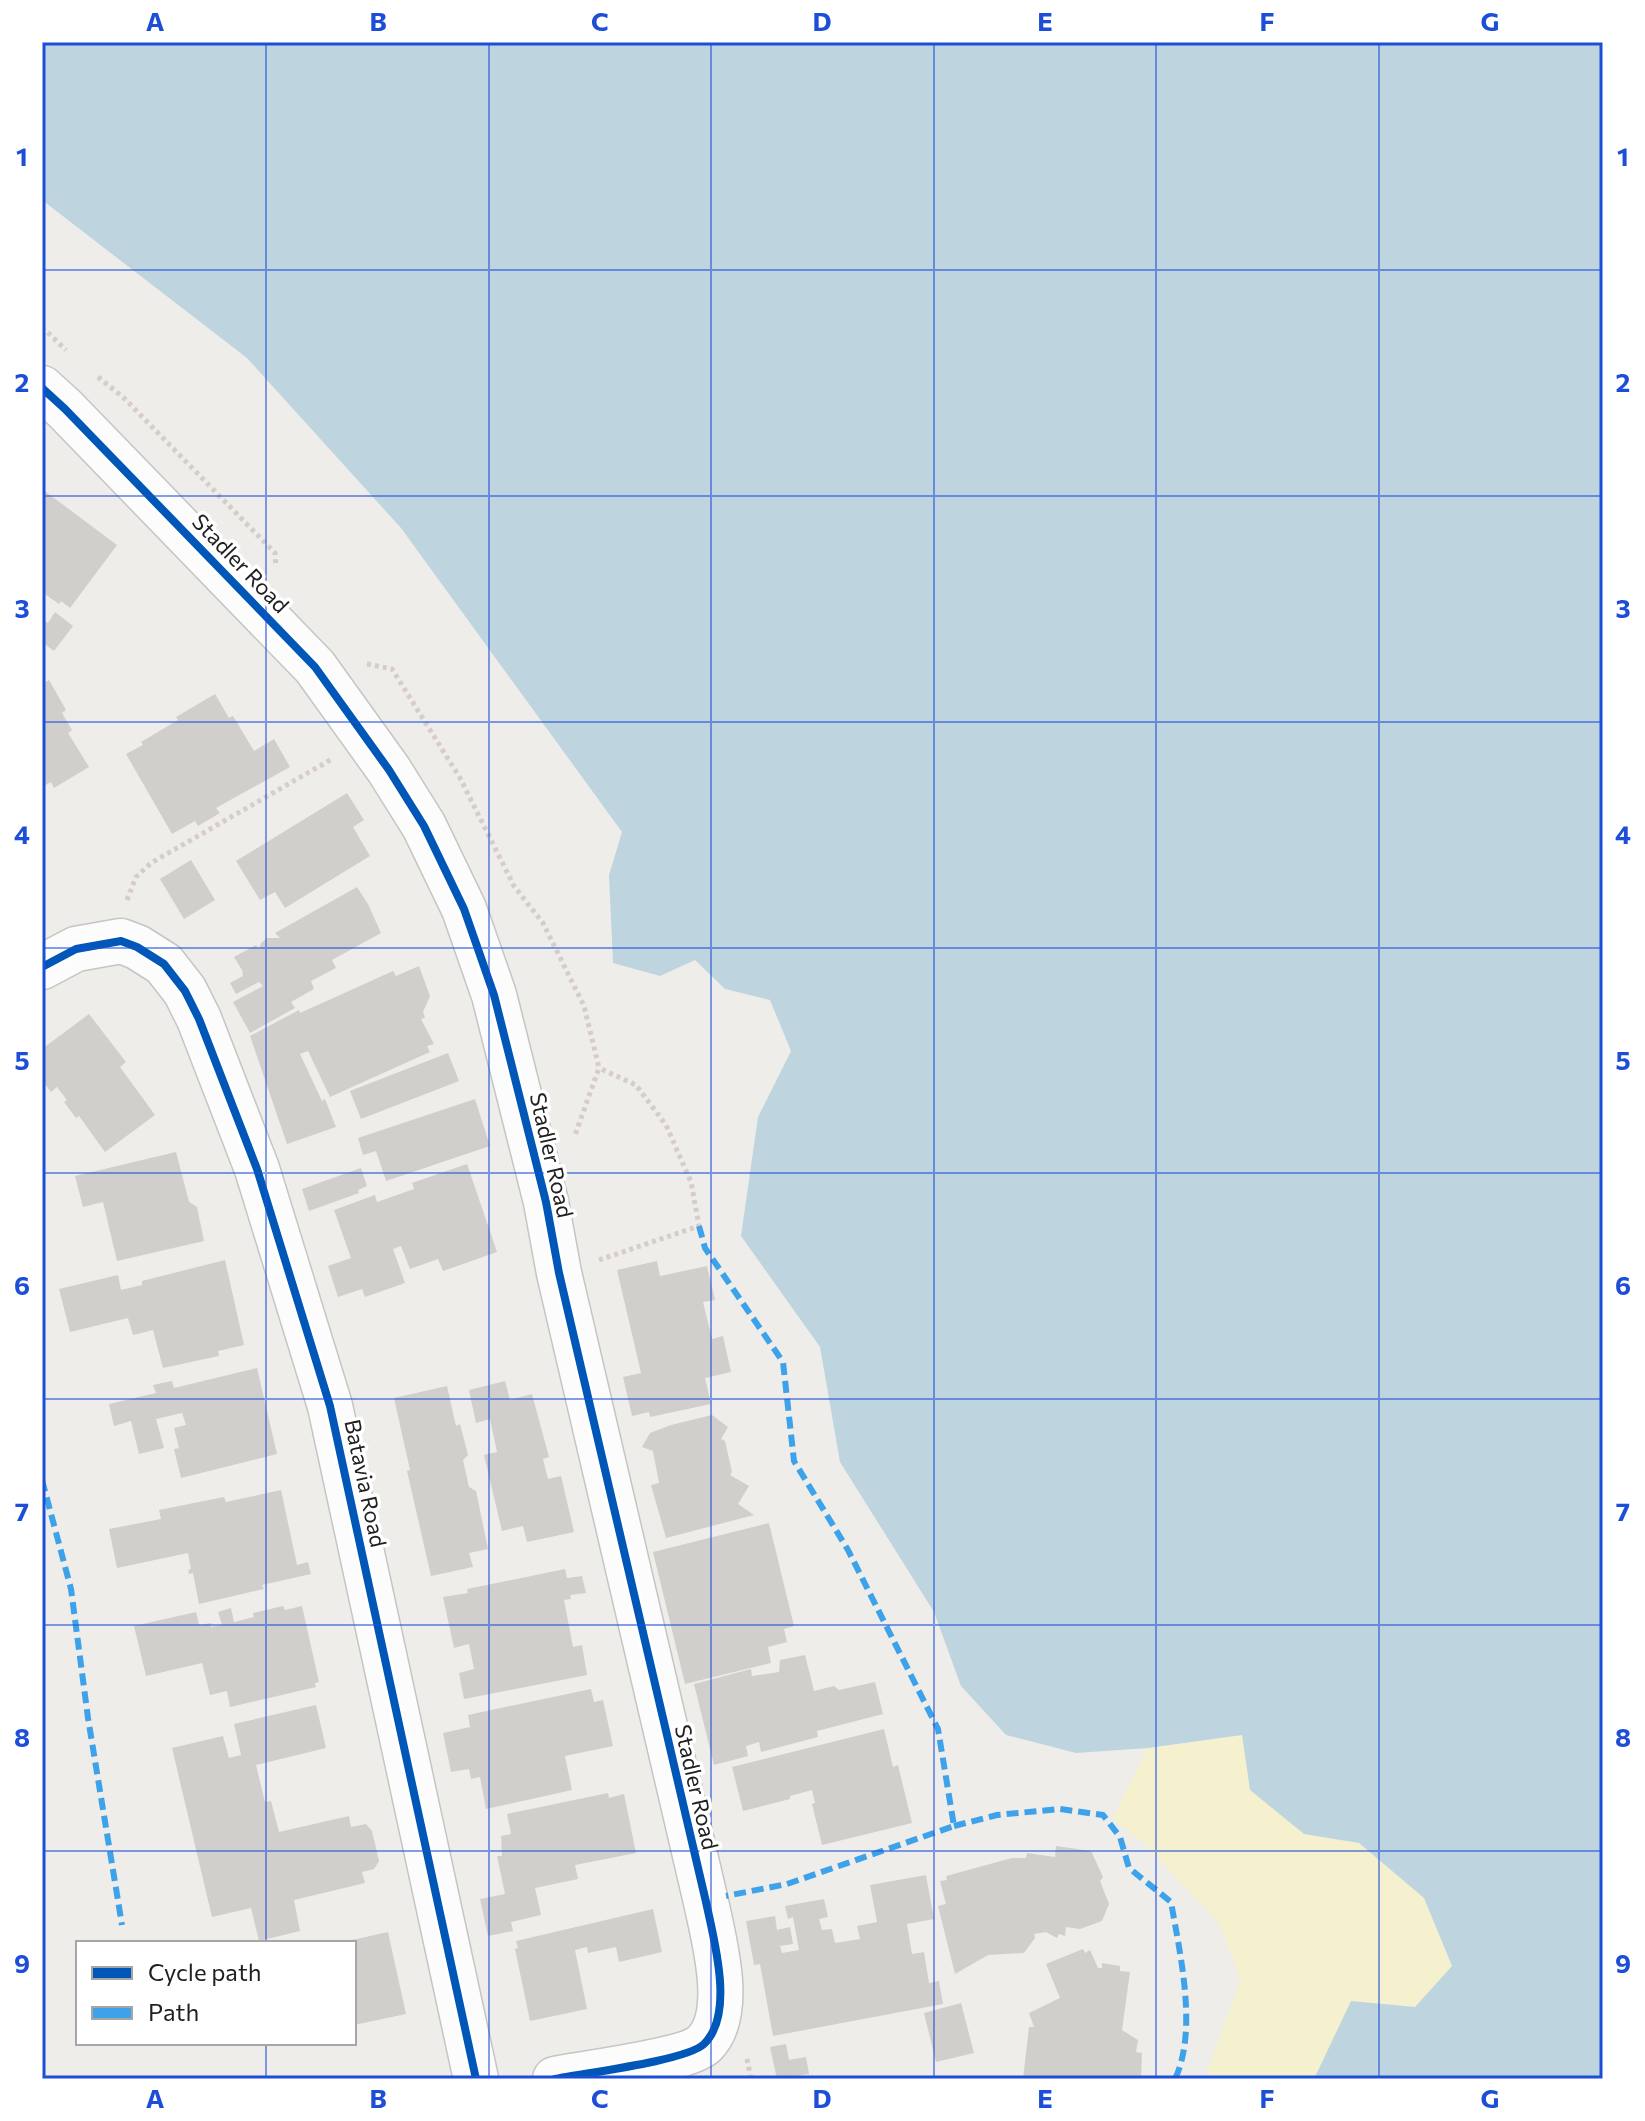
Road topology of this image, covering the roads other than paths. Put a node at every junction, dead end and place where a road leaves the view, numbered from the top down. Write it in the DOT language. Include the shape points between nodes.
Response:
graph roads {
  1 [pos="42,388"];
  2 [pos="42,967"];
  3 [pos="683,2067"];
  4 [pos="476,2079"];
  5 [pos="555,2079"];
  1 -- 3 [label="street, Stadler Road" via="315,667 417,815 464,909 494,995 525,1116 710,1924 720,2008 714,2030"];
  2 -- 4 [label="street, Batavia Road" via="123,924 137,947 164,964 199,1019 257,1169 330,1406"];
  3 -- 5 [label="street"];
}
